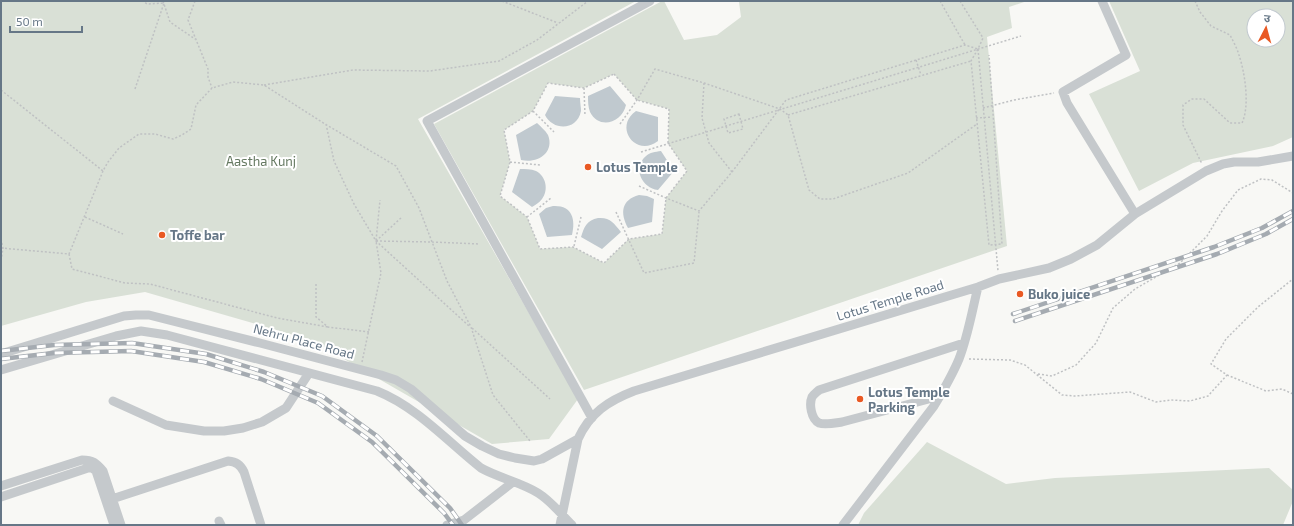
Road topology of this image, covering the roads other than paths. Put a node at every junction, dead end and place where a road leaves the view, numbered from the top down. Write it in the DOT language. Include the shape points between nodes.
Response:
graph roads {
  1 [pos="650,1"];
  2 [pos="1102,1"];
  3 [pos="1293,156"];
  4 [pos="1135,214"];
  5 [pos="978,287"];
  6 [pos="964,343"];
  7 [pos="1,354"];
  8 [pos="1,370"];
  9 [pos="309,372"];
  10 [pos="940,396"];
  11 [pos="113,401"];
  12 [pos="592,418"];
  13 [pos="578,440"];
  14 [pos="513,482"];
  15 [pos="1,486"];
  16 [pos="1,497"];
  17 [pos="112,500"];
  18 [pos="562,516"];
  19 [pos="114,525"];
  20 [pos="121,525"];
  21 [pos="261,525"];
  22 [pos="447,525"];
  23 [pos="560,525"];
  24 [pos="572,525"];
  25 [pos="843,525"];
  1 -- 12 [label="street" via="427,121"];
  2 -- 4 [label="street" via="1126,55 1064,92 1067,103"];
  3 -- 4 [label="street, Lotus Temple Road" via="1223,164 1206,171"];
  4 -- 5 [label="street, Lotus Temple Road" via="1097,245 1071,259 1049,268 999,279"];
  5 -- 6 [label="street"];
  5 -- 12 [label="street, Lotus Temple Road" via="634,391 615,398"];
  6 -- 10 [label="street" via="959,359"];
  6 -- 10 [label="street" via="819,390 810,404 814,418 819,423 827,423 842,422"];
  7 -- 13 [label="street, Nehru Place Road" via="124,316 143,315 163,318 396,380 465,436 499,454 534,461"];
  8 -- 9 [label="street" via="140,331 166,335"];
  9 -- 11 [label="street" via="286,408 262,422 224,431 204,431 166,425"];
  9 -- 14 [label="street" via="377,391 398,400 481,468"];
  10 -- 25 [label="street"];
  12 -- 13 [label="street, Lotus Temple Road" via="583,428"];
  13 -- 18 [label="street, Lotus Temple Road"];
  14 -- 18 [label="street" via="539,494"];
  14 -- 22 [label="street" via="464,520"];
  15 -- 17 [label="street" via="82,460 91,460 103,471"];
  16 -- 19 [label="street" via="92,468 96,471"];
  17 -- 20 [label="street"];
  17 -- 21 [label="street" via="228,461 236,462 244,472"];
  18 -- 23 [label="street, Lotus Temple Road"];
  18 -- 24 [label="street"];
}
